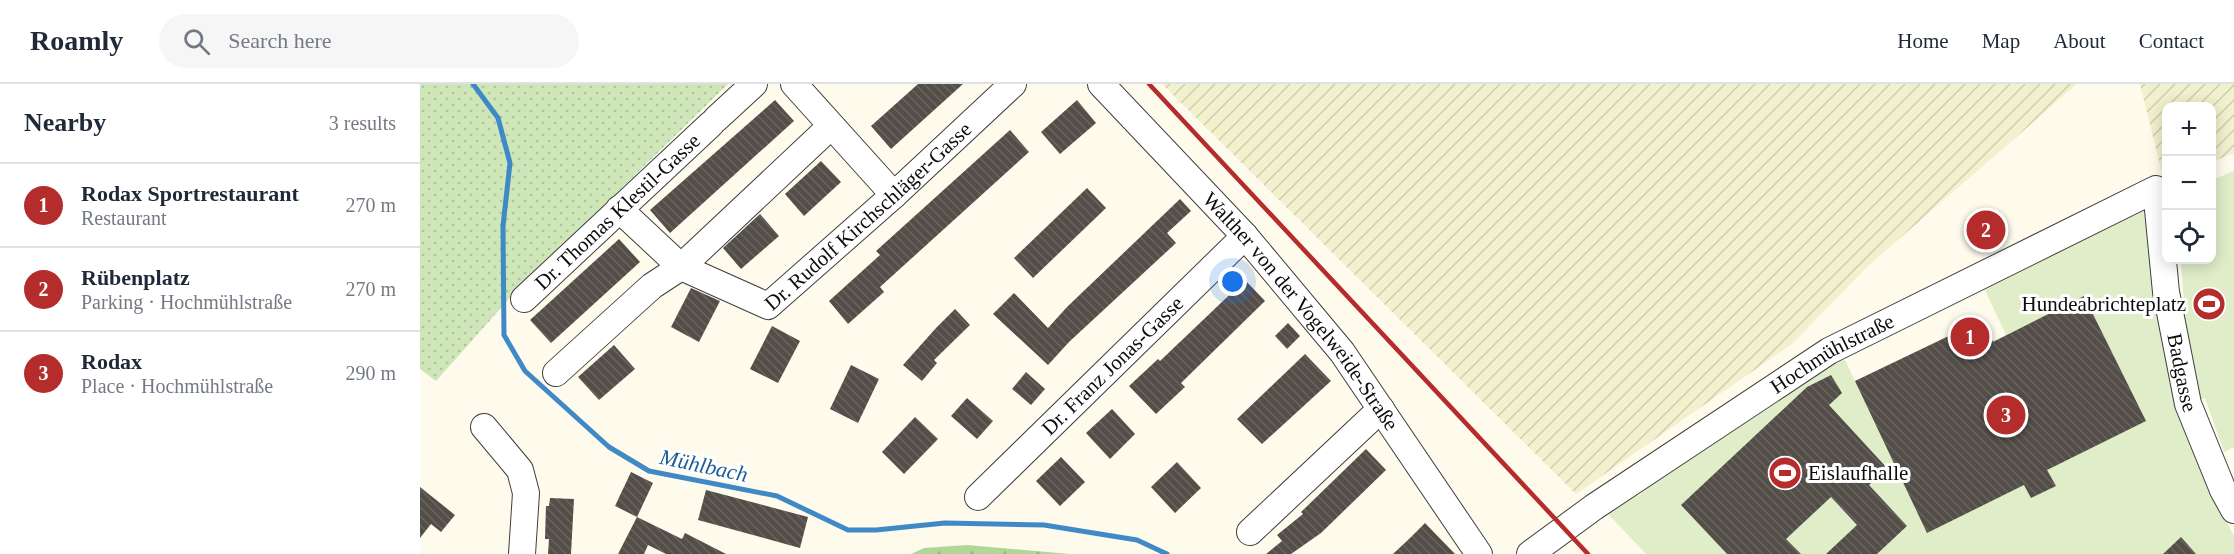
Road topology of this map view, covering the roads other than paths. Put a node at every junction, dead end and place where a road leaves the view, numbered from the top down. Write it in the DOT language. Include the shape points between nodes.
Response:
graph roads {
  1 [pos="754,84"];
  2 [pos="794,84"];
  3 [pos="1013,84"];
  4 [pos="1101,84"];
  5 [pos="831,126"];
  6 [pos="2156,189"];
  7 [pos="894,195"];
  8 [pos="619,209"];
  9 [pos="1245,236"];
  10 [pos="681,267"];
  11 [pos="524,299"];
  12 [pos="556,373"];
  13 [pos="1381,410"];
  14 [pos="484,428"];
  15 [pos="978,497"];
  16 [pos="2234,510"];
  17 [pos="1250,532"];
  18 [pos="522,554"];
  19 [pos="1479,554"];
  20 [pos="1530,554"];
  1 -- 8 [label="street, Dr. Thomas Klestil-Gasse"];
  2 -- 5 [label="street"];
  3 -- 7 [label="street, Dr. Rudolf Kirchschläger-Gasse"];
  4 -- 9 [label="street, Walther von der Vogelweide-Straße"];
  5 -- 7 [label="street"];
  5 -- 10 [label="street"];
  6 -- 16 [label="street, Badgasse" via="2166,292 2188,405"];
  6 -- 20 [label="street, Hochmühlstraße" via="1829,351"];
  7 -- 10 [label="street, Dr. Rudolf Kirchschläger-Gasse" via="768,306"];
  8 -- 10 [label="street"];
  8 -- 11 [label="street, Dr. Thomas Klestil-Gasse"];
  9 -- 13 [label="street, Walther von der Vogelweide-Straße" via="1342,352"];
  9 -- 15 [label="street, Dr. Franz Jonas-Gasse"];
  10 -- 12 [label="street" via="652,286"];
  13 -- 17 [label="street"];
  13 -- 19 [label="street, Walther von der Vogelweide-Straße"];
  14 -- 18 [label="street" via="519,470 526,493"];
}
